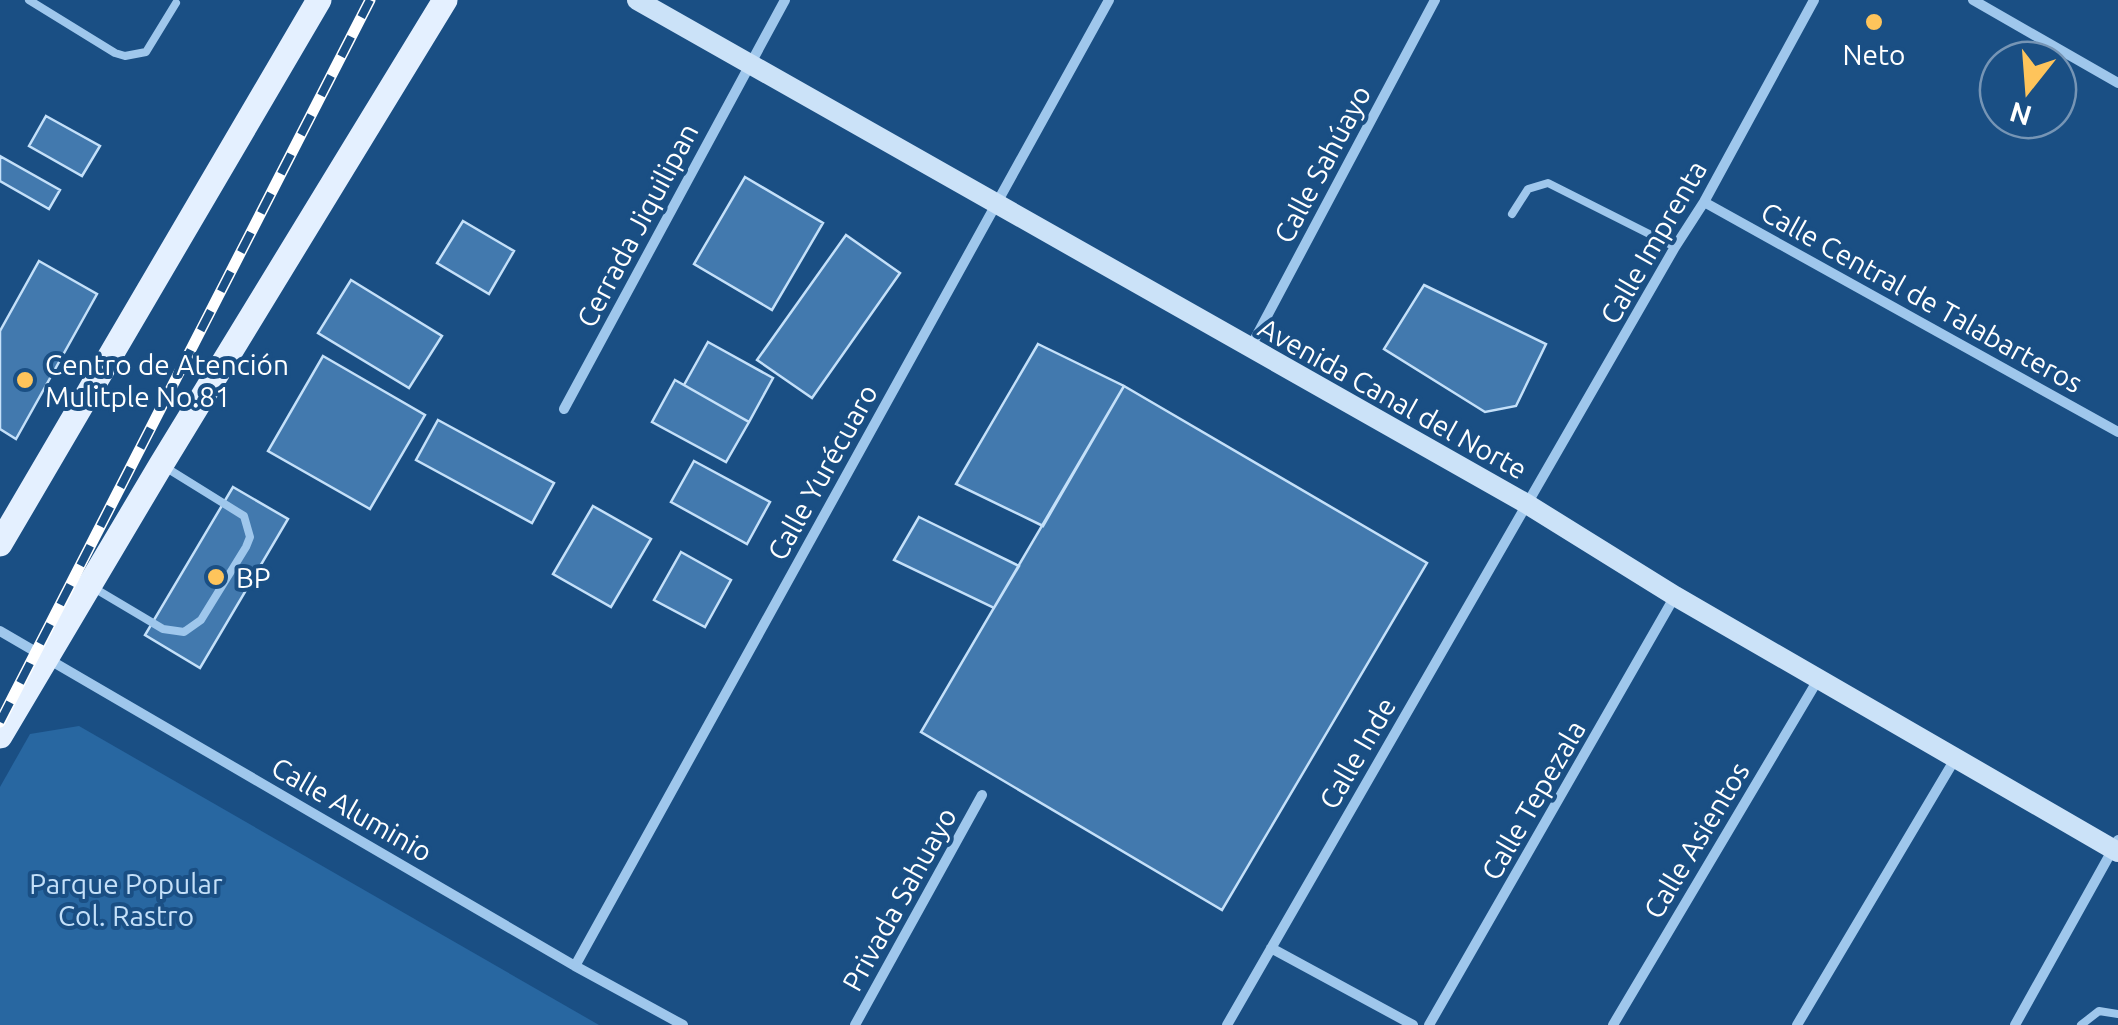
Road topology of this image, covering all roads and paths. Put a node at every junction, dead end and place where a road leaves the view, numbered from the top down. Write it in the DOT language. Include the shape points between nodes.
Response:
graph roads {
  1 [pos="28,0"];
  2 [pos="319,0"];
  3 [pos="445,0"];
  4 [pos="637,0"];
  5 [pos="785,0"];
  6 [pos="1109,0"];
  7 [pos="1435,0"];
  8 [pos="1814,0"];
  9 [pos="1973,0"];
  10 [pos="176,3"];
  11 [pos="750,62"];
  12 [pos="2118,83"];
  13 [pos="1704,202"];
  14 [pos="996,204"];
  15 [pos="1512,214"];
  16 [pos="1675,246"];
  17 [pos="1249,349"];
  18 [pos="564,409"];
  19 [pos="2118,432"];
  20 [pos="161,464"];
  21 [pos="1527,504"];
  22 [pos="0,544"];
  23 [pos="88,585"];
  24 [pos="1675,596"];
  25 [pos="0,630"];
  26 [pos="46,657"];
  27 [pos="1819,678"];
  28 [pos="0,736"];
  29 [pos="1956,758"];
  30 [pos="982,794"];
  31 [pos="2116,847"];
  32 [pos="1271,948"];
  33 [pos="575,966"];
  34 [pos="2118,1014"];
  35 [pos="683,1025"];
  36 [pos="855,1025"];
  37 [pos="1227,1025"];
  38 [pos="1413,1025"];
  39 [pos="1429,1025"];
  40 [pos="1613,1025"];
  41 [pos="1798,1025"];
  42 [pos="2015,1025"];
  43 [pos="2081,1025"];
  1 -- 10 [label="lane" via="125,56 146,52"];
  2 -- 22 [label="main road"];
  3 -- 20 [label="main road"];
  4 -- 11 [label="main road, Avenida Canal del Norte"];
  5 -- 11 [label="street, Cerrada Jiquilipan"];
  6 -- 14 [label="street, Calle Yurécuaro"];
  7 -- 17 [label="street, Calle Sahúayo"];
  8 -- 13 [label="street, Calle Imprenta"];
  9 -- 12 [label="street"];
  11 -- 14 [label="main road, Avenida Canal del Norte"];
  11 -- 18 [label="street, Cerrada Jiquilipan"];
  13 -- 16 [label="street, Calle Imprenta"];
  13 -- 19 [label="street, Calle Central de Talabarteros"];
  14 -- 17 [label="main road, Avenida Canal del Norte"];
  14 -- 33 [label="street, Calle Yurécuaro"];
  15 -- 16 [label="lane" via="1528,189 1548,183"];
  16 -- 21 [label="street, Calle Imprenta"];
  17 -- 21 [label="main road, Avenida Canal del Norte"];
  20 -- 23 [label="main road"];
  20 -- 23 [label="lane" via="244,516 250,537 237,562 202,620 184,632 163,629"];
  21 -- 24 [label="main road, Avenida Canal del Norte"];
  21 -- 32 [label="street, Calle Inde"];
  23 -- 26 [label="main road"];
  24 -- 27 [label="main road, Avenida Canal del Norte"];
  24 -- 39 [label="street, Calle Tepezala"];
  25 -- 26 [label="street, Calle Aluminio"];
  26 -- 28 [label="main road"];
  26 -- 33 [label="street, Calle Aluminio"];
  27 -- 29 [label="main road, Avenida Canal del Norte"];
  27 -- 40 [label="street, Calle Asientos"];
  29 -- 31 [label="main road, Avenida Canal del Norte"];
  29 -- 41 [label="street"];
  30 -- 36 [label="street, Privada Sahuayo"];
  31 -- 42 [label="street"];
  32 -- 37 [label="street, Calle Inde"];
  32 -- 38 [label="street"];
  33 -- 35 [label="street, Calle Aluminio"];
  34 -- 43 [label="lane" via="2098,1010"];
}
